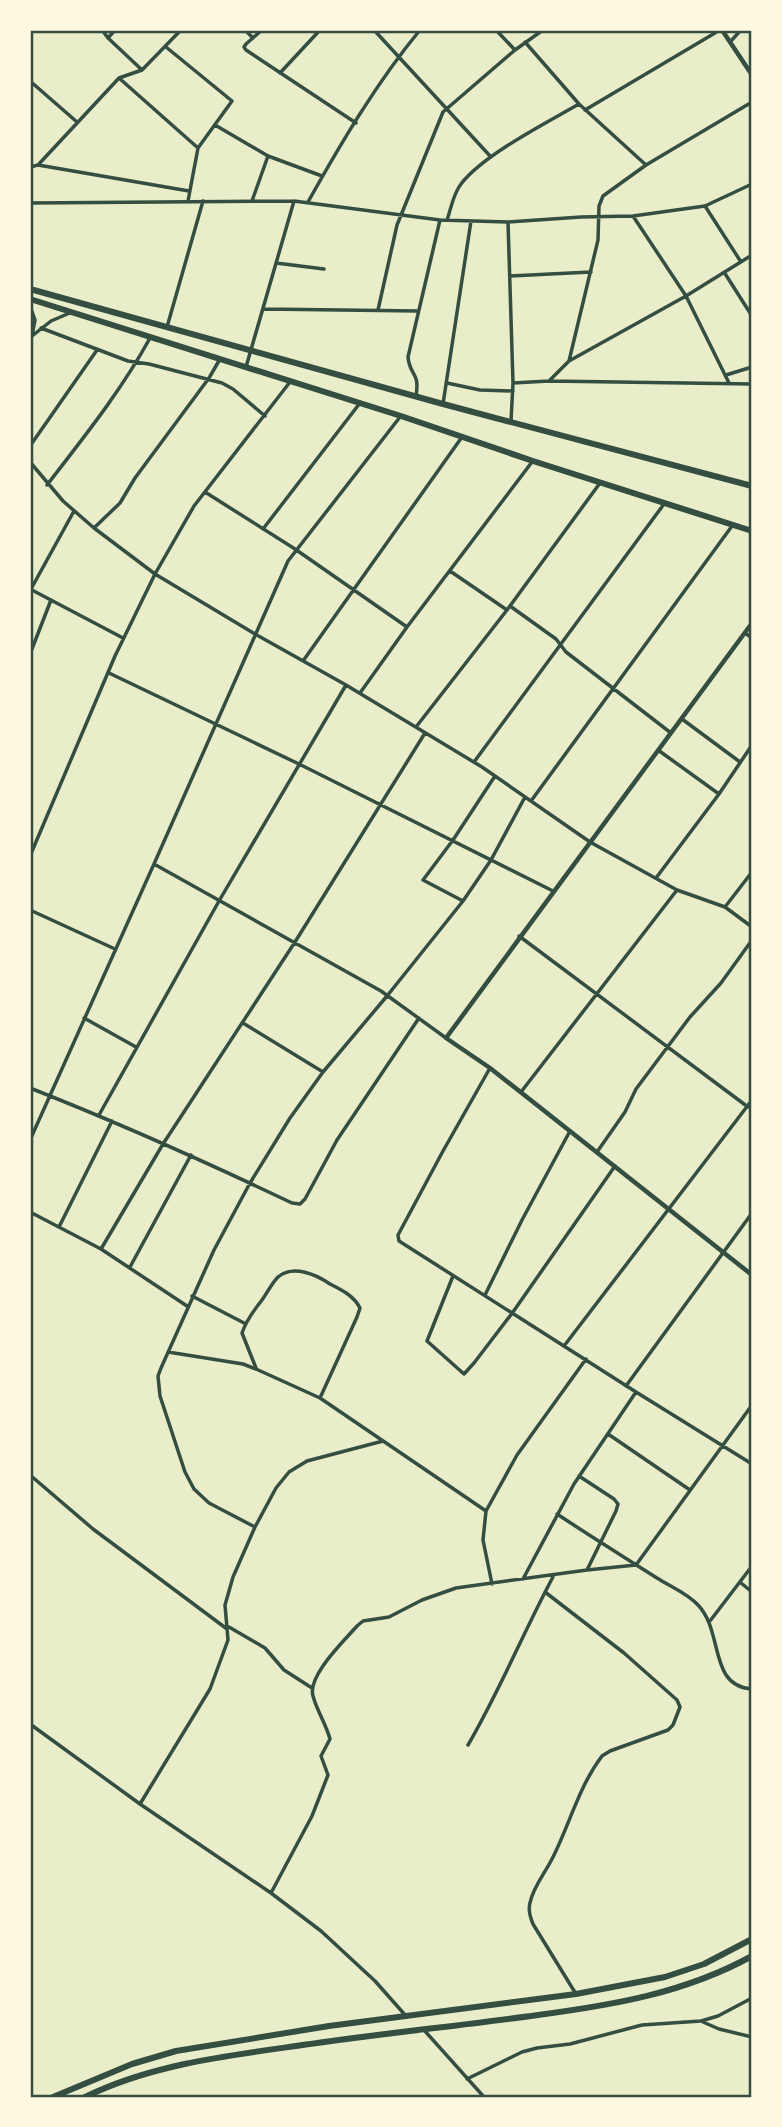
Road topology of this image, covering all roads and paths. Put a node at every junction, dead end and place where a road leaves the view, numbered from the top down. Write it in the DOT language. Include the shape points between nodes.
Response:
graph roads {
  1 [pos="102,30"];
  2 [pos="115,30"];
  3 [pos="181,30"];
  4 [pos="245,30"];
  5 [pos="262,30"];
  6 [pos="320,30"];
  7 [pos="374,30"];
  8 [pos="420,30"];
  9 [pos="496,30"];
  10 [pos="543,30"];
  11 [pos="721,30"];
  12 [pos="741,30"];
  13 [pos="108,38"];
  14 [pos="253,38"];
  15 [pos="525,42"];
  16 [pos="730,42"];
  17 [pos="165,47"];
  18 [pos="515,50"];
  19 [pos="399,56"];
  20 [pos="142,70"];
  21 [pos="280,74"];
  22 [pos="752,75"];
  23 [pos="119,78"];
  24 [pos="30,81"];
  25 [pos="752,102"];
  26 [pos="579,104"];
  27 [pos="447,107"];
  28 [pos="585,110"];
  29 [pos="77,122"];
  30 [pos="356,123"];
  31 [pos="215,125"];
  32 [pos="198,148"];
  33 [pos="268,156"];
  34 [pos="492,158"];
  35 [pos="38,165"];
  36 [pos="646,165"];
  37 [pos="30,167"];
  38 [pos="322,176"];
  39 [pos="752,184"];
  40 [pos="189,191"];
  41 [pos="188,201"];
  42 [pos="203,201"];
  43 [pos="252,201"];
  44 [pos="294,201"];
  45 [pos="308,202"];
  46 [pos="30,203"];
  47 [pos="705,206"];
  48 [pos="400,215"];
  49 [pos="600,216"];
  50 [pos="633,216"];
  51 [pos="440,220"];
  52 [pos="447,220"];
  53 [pos="471,221"];
  54 [pos="508,222"];
  55 [pos="752,255"];
  56 [pos="741,262"];
  57 [pos="276,263"];
  58 [pos="324,268"];
  59 [pos="591,272"];
  60 [pos="724,272"];
  61 [pos="510,276"];
  62 [pos="30,289"];
  63 [pos="685,296"];
  64 [pos="30,299"];
  65 [pos="30,306"];
  66 [pos="263,309"];
  67 [pos="378,310"];
  68 [pos="418,311"];
  69 [pos="72,312"];
  70 [pos="752,316"];
  71 [pos="167,327"];
  72 [pos="41,328"];
  73 [pos="151,337"];
  74 [pos="31,338"];
  75 [pos="97,350"];
  76 [pos="252,351"];
  77 [pos="220,359"];
  78 [pos="569,361"];
  79 [pos="136,363"];
  80 [pos="752,367"];
  81 [pos="246,368"];
  82 [pos="726,375"];
  83 [pos="209,378"];
  84 [pos="549,381"];
  85 [pos="290,382"];
  86 [pos="447,383"];
  87 [pos="513,383"];
  88 [pos="729,383"];
  89 [pos="752,384"];
  90 [pos="513,391"];
  91 [pos="415,397"];
  92 [pos="360,403"];
  93 [pos="443,404"];
  94 [pos="265,416"];
  95 [pos="401,416"];
  96 [pos="511,421"];
  97 [pos="463,436"];
  98 [pos="30,446"];
  99 [pos="533,461"];
  100 [pos="30,463"];
  101 [pos="601,482"];
  102 [pos="47,485"];
  103 [pos="752,486"];
  104 [pos="205,492"];
  105 [pos="665,503"];
  106 [pos="74,511"];
  107 [pos="733,525"];
  108 [pos="94,528"];
  109 [pos="263,529"];
  110 [pos="752,531"];
  111 [pos="295,549"];
  112 [pos="450,571"];
  113 [pos="155,574"];
  114 [pos="30,589"];
  115 [pos="353,589"];
  116 [pos="51,600"];
  117 [pos="508,608"];
  118 [pos="752,623"];
  119 [pos="407,627"];
  120 [pos="745,633"];
  121 [pos="256,634"];
  122 [pos="123,638"];
  123 [pos="752,638"];
  124 [pos="561,644"];
  125 [pos="30,654"];
  126 [pos="303,661"];
  127 [pos="108,673"];
  128 [pos="346,685"];
  129 [pos="612,689"];
  130 [pos="360,693"];
  131 [pos="682,719"];
  132 [pos="216,724"];
  133 [pos="416,727"];
  134 [pos="425,733"];
  135 [pos="671,733"];
  136 [pos="752,746"];
  137 [pos="659,750"];
  138 [pos="474,762"];
  139 [pos="740,762"];
  140 [pos="299,764"];
  141 [pos="495,776"];
  142 [pos="719,794"];
  143 [pos="525,797"];
  144 [pos="531,801"];
  145 [pos="381,806"];
  146 [pos="453,840"];
  147 [pos="590,842"];
  148 [pos="30,856"];
  149 [pos="491,860"];
  150 [pos="154,864"];
  151 [pos="752,872"];
  152 [pos="656,877"];
  153 [pos="677,890"];
  154 [pos="553,891"];
  155 [pos="219,901"];
  156 [pos="463,901"];
  157 [pos="725,907"];
  158 [pos="30,909"];
  159 [pos="752,927"];
  160 [pos="519,936"];
  161 [pos="752,940"];
  162 [pos="295,942"];
  163 [pos="116,949"];
  164 [pos="597,994"];
  165 [pos="387,996"];
  166 [pos="84,1018"];
  167 [pos="419,1018"];
  168 [pos="243,1023"];
  169 [pos="446,1038"];
  170 [pos="668,1046"];
  171 [pos="136,1047"];
  172 [pos="490,1068"];
  173 [pos="323,1072"];
  174 [pos="30,1088"];
  175 [pos="521,1092"];
  176 [pos="49,1096"];
  177 [pos="752,1100"];
  178 [pos="748,1107"];
  179 [pos="99,1115"];
  180 [pos="111,1121"];
  181 [pos="570,1131"];
  182 [pos="30,1140"];
  183 [pos="163,1144"];
  184 [pos="597,1152"];
  185 [pos="191,1155"];
  186 [pos="615,1166"];
  187 [pos="250,1183"];
  188 [pos="668,1208"];
  189 [pos="30,1212"];
  190 [pos="752,1213"];
  191 [pos="59,1227"];
  192 [pos="101,1249"];
  193 [pos="724,1251"];
  194 [pos="130,1267"];
  195 [pos="752,1275"];
  196 [pos="453,1276"];
  197 [pos="485,1295"];
  198 [pos="192,1296"];
  199 [pos="188,1306"];
  200 [pos="513,1312"];
  201 [pos="246,1324"];
  202 [pos="564,1346"];
  203 [pos="168,1352"];
  204 [pos="586,1359"];
  205 [pos="256,1368"];
  206 [pos="626,1386"];
  207 [pos="636,1392"];
  208 [pos="320,1398"];
  209 [pos="752,1405"];
  210 [pos="608,1434"];
  211 [pos="383,1441"];
  212 [pos="722,1446"];
  213 [pos="752,1464"];
  214 [pos="30,1475"];
  215 [pos="579,1476"];
  216 [pos="691,1490"];
  217 [pos="486,1511"];
  218 [pos="557,1514"];
  219 [pos="255,1527"];
  220 [pos="601,1543"];
  221 [pos="636,1565"];
  222 [pos="752,1566"];
  223 [pos="587,1570"];
  224 [pos="555,1574"];
  225 [pos="523,1579"];
  226 [pos="741,1583"];
  227 [pos="492,1584"];
  228 [pos="545,1592"];
  229 [pos="752,1592"];
  230 [pos="710,1621"];
  231 [pos="228,1628"];
  232 [pos="312,1688"];
  233 [pos="752,1689"];
  234 [pos="30,1724"];
  235 [pos="468,1745"];
  236 [pos="140,1804"];
  237 [pos="271,1893"];
  238 [pos="752,1940"];
  239 [pos="752,1956"];
  240 [pos="576,1994"];
  241 [pos="752,1998"];
  242 [pos="407,2017"];
  243 [pos="701,2021"];
  244 [pos="424,2030"];
  245 [pos="752,2037"];
  246 [pos="467,2079"];
  247 [pos="53,2097"];
  248 [pos="85,2097"];
  249 [pos="484,2097"];
  1 -- 13 [label="street"];
  2 -- 13 [label="street"];
  3 -- 17 [label="street"];
  4 -- 14 [label="street"];
  5 -- 14 [label="street"];
  6 -- 21 [label="street"];
  7 -- 19 [label="street"];
  8 -- 19 [label="street"];
  9 -- 18 [label="street"];
  10 -- 15 [label="street"];
  11 -- 16 [label="street"];
  11 -- 28 [label="street"];
  12 -- 16 [label="street"];
  13 -- 20 [label="street"];
  14 -- 21 [label="street" via="245,49"];
  15 -- 18 [label="street"];
  15 -- 26 [label="street"];
  16 -- 22 [label="street"];
  17 -- 20 [label="street"];
  17 -- 31 [label="street" via="231,100"];
  18 -- 27 [label="street"];
  19 -- 27 [label="street"];
  19 -- 30 [label="street"];
  20 -- 23 [label="street"];
  21 -- 30 [label="street"];
  23 -- 29 [label="street"];
  23 -- 32 [label="street"];
  24 -- 29 [label="street"];
  25 -- 36 [label="street"];
  26 -- 28 [label="street"];
  26 -- 34 [label="street"];
  27 -- 34 [label="street"];
  27 -- 48 [label="street"];
  28 -- 36 [label="street"];
  29 -- 35 [label="street"];
  30 -- 38 [label="street"];
  31 -- 32 [label="street"];
  31 -- 33 [label="street"];
  32 -- 40 [label="street"];
  33 -- 38 [label="street"];
  33 -- 43 [label="street"];
  34 -- 52 [label="street" via="460,184"];
  35 -- 37 [label="street"];
  35 -- 40 [label="street"];
  36 -- 49 [label="street" via="603,196"];
  38 -- 45 [label="street"];
  39 -- 47 [label="street"];
  40 -- 41 [label="street"];
  41 -- 42 [label="street"];
  41 -- 46 [label="street"];
  42 -- 43 [label="street"];
  42 -- 71 [label="street"];
  43 -- 44 [label="street"];
  44 -- 45 [label="street"];
  44 -- 57 [label="street"];
  45 -- 48 [label="street"];
  47 -- 50 [label="street"];
  47 -- 56 [label="street"];
  48 -- 51 [label="street"];
  48 -- 67 [label="street"];
  49 -- 50 [label="street"];
  49 -- 54 [label="street"];
  49 -- 59 [label="street"];
  50 -- 63 [label="street"];
  51 -- 52 [label="street"];
  51 -- 68 [label="street"];
  52 -- 53 [label="street"];
  53 -- 54 [label="street"];
  53 -- 86 [label="street"];
  54 -- 61 [label="street"];
  55 -- 56 [label="street"];
  56 -- 60 [label="street"];
  57 -- 58 [label="street"];
  57 -- 66 [label="street"];
  59 -- 61 [label="street"];
  59 -- 78 [label="street"];
  60 -- 63 [label="street"];
  60 -- 70 [label="street"];
  61 -- 87 [label="street"];
  62 -- 71 [label="main road"];
  63 -- 78 [label="street"];
  63 -- 82 [label="street"];
  64 -- 69 [label="main road"];
  65 -- 74 [label="street" via="35,320"];
  66 -- 67 [label="street"];
  66 -- 76 [label="street"];
  67 -- 68 [label="street"];
  68 -- 91 [label="street" via="408,360 418,380"];
  69 -- 72 [label="street"];
  69 -- 73 [label="main road"];
  71 -- 76 [label="main road"];
  72 -- 74 [label="street"];
  72 -- 75 [label="street"];
  73 -- 77 [label="main road"];
  73 -- 79 [label="street"];
  75 -- 79 [label="street"];
  75 -- 98 [label="street"];
  76 -- 81 [label="street"];
  76 -- 91 [label="main road"];
  77 -- 81 [label="main road"];
  77 -- 83 [label="street"];
  78 -- 84 [label="street"];
  79 -- 83 [label="street"];
  79 -- 102 [label="street"];
  80 -- 82 [label="street"];
  81 -- 85 [label="main road"];
  82 -- 88 [label="street"];
  83 -- 94 [label="street" via="230,387"];
  83 -- 108 [label="street" via="120,503"];
  84 -- 87 [label="street"];
  84 -- 88 [label="street"];
  85 -- 92 [label="main road"];
  85 -- 94 [label="street"];
  86 -- 90 [label="street"];
  86 -- 93 [label="street"];
  87 -- 90 [label="street"];
  88 -- 89 [label="street"];
  90 -- 96 [label="street"];
  91 -- 93 [label="main road"];
  92 -- 95 [label="main road"];
  92 -- 109 [label="street"];
  93 -- 96 [label="main road"];
  94 -- 104 [label="street"];
  95 -- 97 [label="main road"];
  95 -- 111 [label="street"];
  96 -- 103 [label="main road"];
  97 -- 99 [label="main road"];
  97 -- 115 [label="street"];
  99 -- 101 [label="main road"];
  99 -- 112 [label="street"];
  100 -- 102 [label="street"];
  101 -- 105 [label="main road"];
  101 -- 117 [label="street"];
  102 -- 106 [label="street"];
  104 -- 109 [label="street"];
  104 -- 113 [label="street"];
  105 -- 107 [label="main road"];
  105 -- 124 [label="street"];
  106 -- 108 [label="street"];
  106 -- 114 [label="street"];
  107 -- 110 [label="main road"];
  107 -- 129 [label="street"];
  108 -- 113 [label="street"];
  109 -- 111 [label="street"];
  111 -- 115 [label="street"];
  111 -- 121 [label="street"];
  112 -- 117 [label="street"];
  112 -- 119 [label="street"];
  113 -- 121 [label="street"];
  113 -- 122 [label="street"];
  114 -- 116 [label="street"];
  115 -- 119 [label="street"];
  115 -- 126 [label="street"];
  116 -- 122 [label="street"];
  116 -- 125 [label="street"];
  117 -- 124 [label="street"];
  117 -- 133 [label="street"];
  118 -- 120 [label="street"];
  119 -- 130 [label="street"];
  120 -- 123 [label="street"];
  120 -- 131 [label="street"];
  121 -- 126 [label="street"];
  121 -- 132 [label="street"];
  122 -- 127 [label="street"];
  124 -- 129 [label="street"];
  124 -- 138 [label="street"];
  126 -- 128 [label="street"];
  127 -- 132 [label="street"];
  127 -- 148 [label="street"];
  128 -- 130 [label="street"];
  128 -- 140 [label="street"];
  129 -- 135 [label="street"];
  129 -- 144 [label="street"];
  130 -- 133 [label="street"];
  131 -- 135 [label="street"];
  131 -- 139 [label="street"];
  132 -- 140 [label="street"];
  132 -- 150 [label="street"];
  133 -- 134 [label="street"];
  134 -- 138 [label="street"];
  134 -- 145 [label="street"];
  135 -- 137 [label="street"];
  136 -- 139 [label="street"];
  137 -- 142 [label="street"];
  137 -- 147 [label="street"];
  138 -- 141 [label="street"];
  139 -- 142 [label="street"];
  140 -- 145 [label="street"];
  140 -- 155 [label="street"];
  141 -- 143 [label="street"];
  141 -- 146 [label="street"];
  142 -- 152 [label="street"];
  143 -- 144 [label="street"];
  143 -- 149 [label="street"];
  144 -- 147 [label="street"];
  145 -- 146 [label="street"];
  145 -- 162 [label="street"];
  146 -- 149 [label="street"];
  146 -- 156 [label="street" via="423,880"];
  147 -- 152 [label="street"];
  147 -- 154 [label="street"];
  149 -- 154 [label="street"];
  149 -- 156 [label="street"];
  150 -- 155 [label="street"];
  150 -- 163 [label="street"];
  151 -- 157 [label="street"];
  152 -- 153 [label="street"];
  153 -- 157 [label="street"];
  153 -- 164 [label="street"];
  154 -- 160 [label="street"];
  155 -- 162 [label="street"];
  155 -- 171 [label="street"];
  156 -- 165 [label="street"];
  157 -- 159 [label="street"];
  158 -- 163 [label="street"];
  160 -- 164 [label="street"];
  160 -- 169 [label="street"];
  161 -- 170 [label="street"];
  162 -- 165 [label="street"];
  162 -- 168 [label="street"];
  163 -- 166 [label="street"];
  164 -- 170 [label="street"];
  164 -- 175 [label="street"];
  165 -- 167 [label="street"];
  165 -- 173 [label="street"];
  166 -- 171 [label="street"];
  166 -- 176 [label="street"];
  167 -- 169 [label="street"];
  167 -- 187 [label="street" via="300,1204"];
  168 -- 173 [label="street"];
  168 -- 183 [label="street"];
  169 -- 172 [label="street"];
  170 -- 178 [label="street"];
  170 -- 184 [label="street"];
  171 -- 179 [label="street"];
  172 -- 175 [label="street"];
  172 -- 196 [label="street" via="397,1239"];
  173 -- 187 [label="street"];
  174 -- 176 [label="street"];
  175 -- 181 [label="street"];
  176 -- 179 [label="street"];
  176 -- 182 [label="street"];
  177 -- 178 [label="street"];
  178 -- 188 [label="street"];
  179 -- 180 [label="street"];
  180 -- 183 [label="street"];
  180 -- 191 [label="street"];
  181 -- 184 [label="street"];
  181 -- 197 [label="street"];
  183 -- 185 [label="street"];
  183 -- 192 [label="street"];
  184 -- 186 [label="street"];
  185 -- 187 [label="street"];
  185 -- 194 [label="street"];
  186 -- 188 [label="street"];
  186 -- 200 [label="street"];
  187 -- 198 [label="street"];
  188 -- 193 [label="street"];
  188 -- 202 [label="street"];
  189 -- 191 [label="street"];
  190 -- 193 [label="street"];
  191 -- 192 [label="street"];
  192 -- 194 [label="street"];
  193 -- 195 [label="street"];
  193 -- 206 [label="street"];
  194 -- 199 [label="street"];
  196 -- 197 [label="street"];
  196 -- 200 [label="street" via="427,1341 462,1373"];
  197 -- 200 [label="street"];
  198 -- 199 [label="street"];
  198 -- 201 [label="street"];
  199 -- 203 [label="street"];
  200 -- 202 [label="street"];
  201 -- 205 [label="street" via="242,1333"];
  201 -- 208 [label="street" via="278,1277 290,1272 319,1277 356,1301 359,1313"];
  202 -- 204 [label="street"];
  203 -- 205 [label="street"];
  203 -- 219 [label="street" via="158,1386 185,1472 200,1496"];
  204 -- 206 [label="street"];
  204 -- 217 [label="street" via="515,1458"];
  205 -- 208 [label="street"];
  206 -- 207 [label="street"];
  207 -- 210 [label="street"];
  207 -- 212 [label="street"];
  208 -- 211 [label="street"];
  209 -- 212 [label="street"];
  210 -- 215 [label="street"];
  210 -- 216 [label="street"];
  211 -- 217 [label="street"];
  211 -- 219 [label="street" via="297,1466 276,1488"];
  212 -- 213 [label="street"];
  212 -- 216 [label="street"];
  214 -- 231 [label="street"];
  215 -- 218 [label="street"];
  215 -- 220 [label="street" via="618,1504"];
  216 -- 221 [label="street"];
  217 -- 227 [label="street" via="483,1540"];
  218 -- 220 [label="street"];
  218 -- 225 [label="street"];
  219 -- 231 [label="street" via="225,1605"];
  220 -- 221 [label="street"];
  220 -- 223 [label="street"];
  221 -- 223 [label="street"];
  221 -- 230 [label="street" via="687,1595"];
  222 -- 226 [label="street"];
  223 -- 224 [label="street"];
  224 -- 225 [label="street"];
  224 -- 228 [label="street"];
  225 -- 227 [label="street"];
  226 -- 229 [label="street"];
  226 -- 230 [label="street"];
  227 -- 232 [label="street" via="456,1588 389,1618 363,1621 324,1665"];
  228 -- 235 [label="street"];
  228 -- 240 [label="street" via="624,1653 680,1707 668,1730 610,1751 597,1762 530,1903 533,1924"];
  230 -- 233 [label="street" via="725,1675 732,1684"];
  231 -- 232 [label="street" via="265,1648 285,1670"];
  231 -- 236 [label="street" via="211,1689"];
  232 -- 237 [label="street" via="330,1739 321,1756 328,1775"];
  234 -- 236 [label="street"];
  236 -- 237 [label="street"];
  237 -- 242 [label="street" via="351,1958"];
  238 -- 240 [label="main road" via="675,1975"];
  239 -- 244 [label="main road" via="693,1984 649,1997"];
  240 -- 242 [label="main road"];
  241 -- 243 [label="street"];
  242 -- 247 [label="main road" via="176,2051"];
  243 -- 245 [label="street"];
  243 -- 246 [label="street" via="642,2025 537,2048"];
  244 -- 246 [label="street"];
  244 -- 248 [label="main road" via="184,2064"];
  246 -- 249 [label="street"];
}
